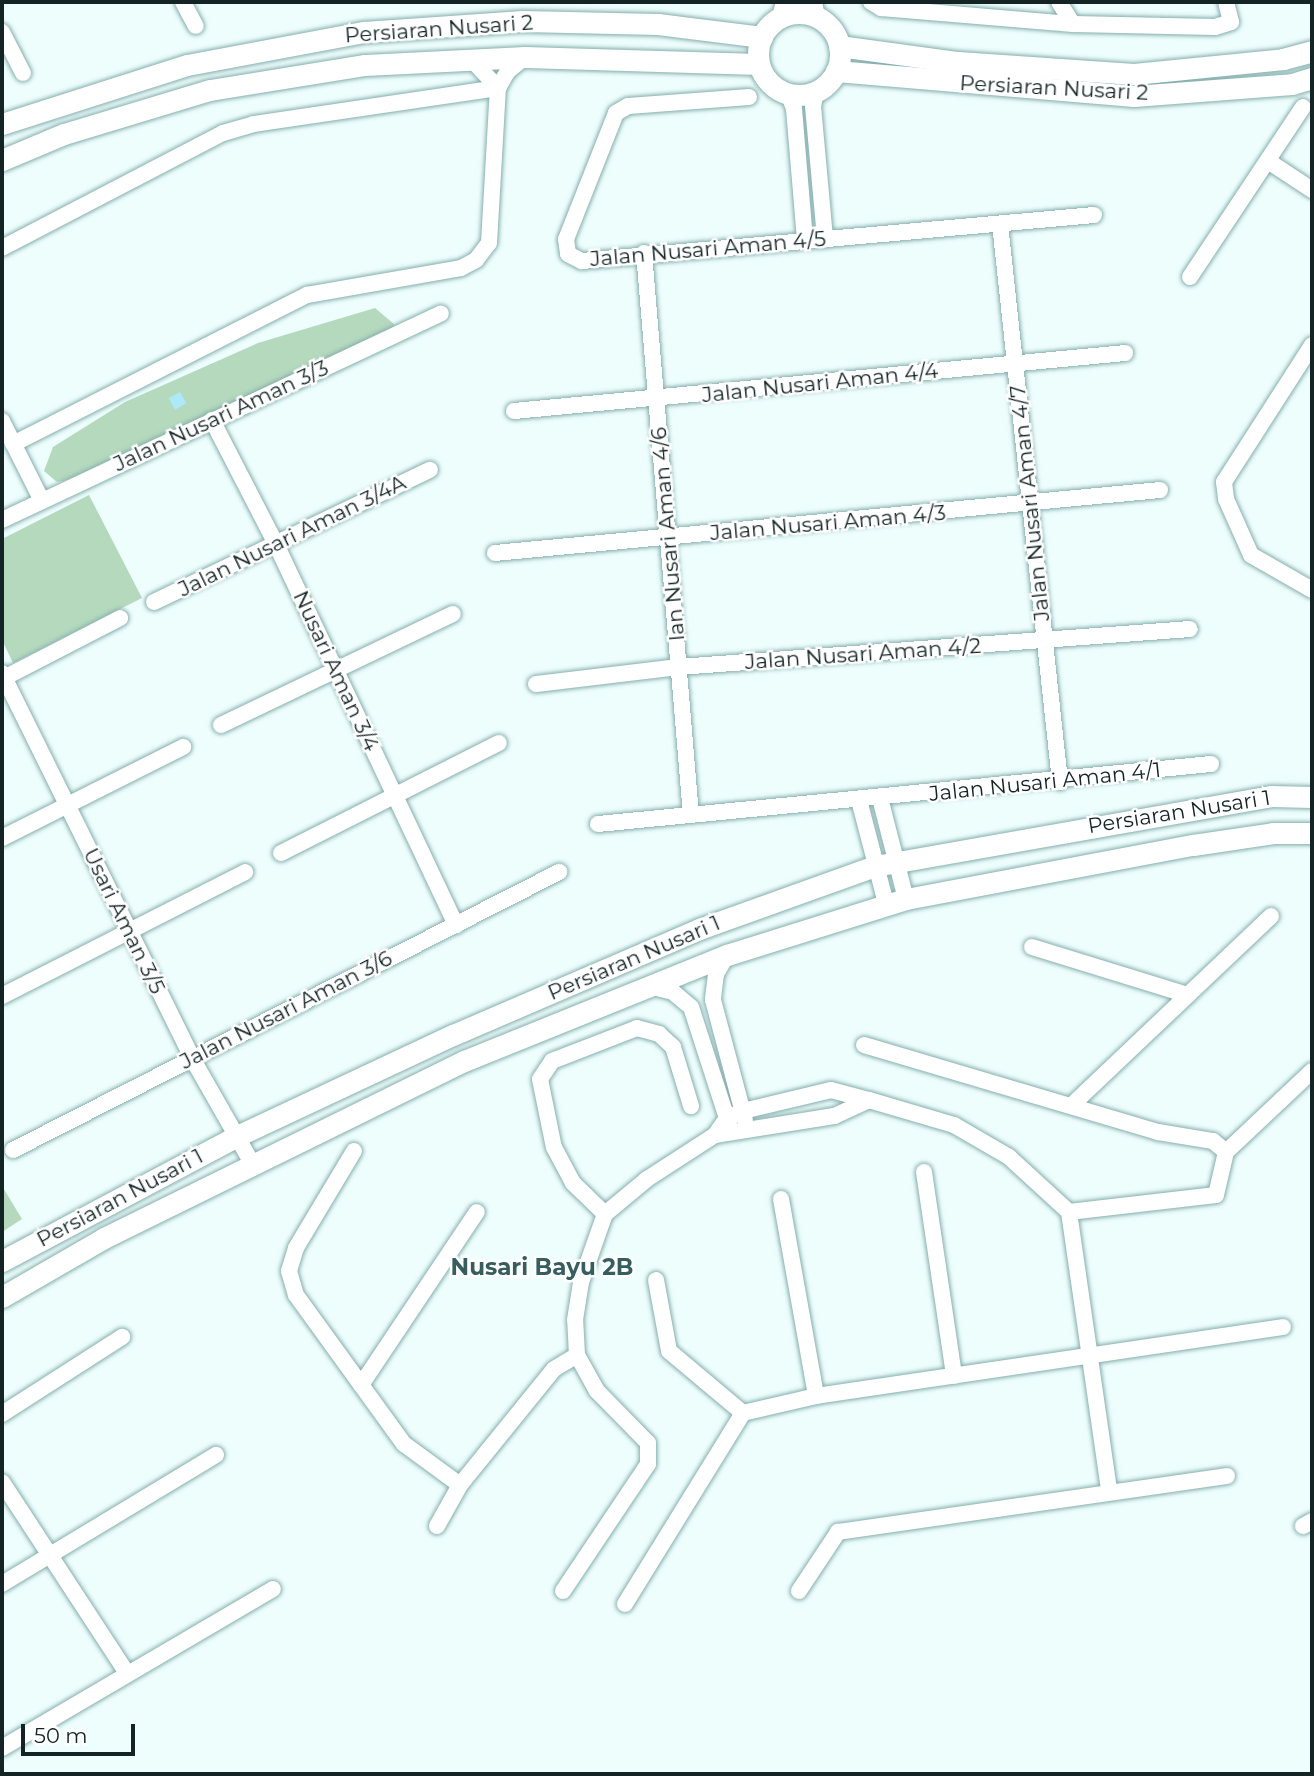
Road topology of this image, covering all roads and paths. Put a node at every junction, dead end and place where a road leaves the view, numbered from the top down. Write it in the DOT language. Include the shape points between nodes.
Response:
graph roads {
  1 [pos="183,2"];
  2 [pos="871,2"];
  3 [pos="1059,2"];
  4 [pos="1226,2"];
  5 [pos="816,9"];
  6 [pos="782,10"];
  7 [pos="1073,24"];
  8 [pos="196,26"];
  9 [pos="2,32"];
  10 [pos="761,37"];
  11 [pos="839,46"];
  12 [pos="1312,51"];
  13 [pos="525,57"];
  14 [pos="472,60"];
  15 [pos="759,64"];
  16 [pos="836,71"];
  17 [pos="23,73"];
  18 [pos="1312,78"];
  19 [pos="498,88"];
  20 [pos="816,91"];
  21 [pos="788,93"];
  22 [pos="749,97"];
  23 [pos="1303,107"];
  24 [pos="2,124"];
  25 [pos="2,160"];
  26 [pos="1268,161"];
  27 [pos="1312,190"];
  28 [pos="1094,215"];
  29 [pos="1000,224"];
  30 [pos="825,239"];
  31 [pos="805,240"];
  32 [pos="2,248"];
  33 [pos="644,253"];
  34 [pos="1190,277"];
  35 [pos="441,313"];
  36 [pos="1312,345"];
  37 [pos="1125,353"];
  38 [pos="1015,364"];
  39 [pos="656,399"];
  40 [pos="514,411"];
  41 [pos="212,420"];
  42 [pos="2,421"];
  43 [pos="13,444"];
  44 [pos="430,470"];
  45 [pos="1160,490"];
  46 [pos="42,501"];
  47 [pos="1030,504"];
  48 [pos="2,520"];
  49 [pos="668,537"];
  50 [pos="275,542"];
  51 [pos="495,553"];
  52 [pos="1312,590"];
  53 [pos="154,602"];
  54 [pos="453,614"];
  55 [pos="120,618"];
  56 [pos="1190,629"];
  57 [pos="1045,641"];
  58 [pos="679,667"];
  59 [pos="336,671"];
  60 [pos="2,677"];
  61 [pos="536,684"];
  62 [pos="221,725"];
  63 [pos="499,743"];
  64 [pos="183,747"];
  65 [pos="1211,764"];
  66 [pos="1060,782"];
  67 [pos="395,795"];
  68 [pos="1312,797"];
  69 [pos="880,798"];
  70 [pos="859,800"];
  71 [pos="67,805"];
  72 [pos="691,815"];
  73 [pos="598,824"];
  74 [pos="1312,833"];
  75 [pos="2,838"];
  76 [pos="281,853"];
  77 [pos="885,864"];
  78 [pos="245,872"];
  79 [pos="559,872"];
  80 [pos="896,901"];
  81 [pos="1271,916"];
  82 [pos="456,925"];
  83 [pos="128,931"];
  84 [pos="1032,947"];
  85 [pos="727,955"];
  86 [pos="649,986"];
  87 [pos="1188,995"];
  88 [pos="2,996"];
  89 [pos="864,1045"];
  90 [pos="192,1058"];
  91 [pos="1312,1071"];
  92 [pos="869,1100"];
  93 [pos="1073,1104"];
  94 [pos="691,1106"];
  95 [pos="743,1111"];
  96 [pos="735,1126"];
  97 [pos="237,1136"];
  98 [pos="13,1150"];
  99 [pos="354,1151"];
  100 [pos="1226,1152"];
  101 [pos="253,1165"];
  102 [pos="924,1172"];
  103 [pos="781,1199"];
  104 [pos="477,1212"];
  105 [pos="1069,1212"];
  106 [pos="606,1214"];
  107 [pos="2,1261"];
  108 [pos="656,1280"];
  109 [pos="2,1297"];
  110 [pos="1283,1327"];
  111 [pos="122,1337"];
  112 [pos="1090,1354"];
  113 [pos="577,1355"];
  114 [pos="954,1376"];
  115 [pos="361,1385"];
  116 [pos="816,1396"];
  117 [pos="743,1413"];
  118 [pos="2,1415"];
  119 [pos="216,1455"];
  120 [pos="1227,1476"];
  121 [pos="2,1482"];
  122 [pos="460,1485"];
  123 [pos="1109,1490"];
  124 [pos="437,1527"];
  125 [pos="50,1557"];
  126 [pos="2,1584"];
  127 [pos="273,1589"];
  128 [pos="563,1591"];
  129 [pos="799,1591"];
  130 [pos="625,1604"];
  131 [pos="127,1673"];
  132 [pos="2,1748"];
  1 -- 8 [label="street"];
  2 -- 7 [label="street" via="881,8"];
  3 -- 7 [label="street"];
  4 -- 7 [label="street" via="1231,22 1215,27"];
  5 -- 6 [label="street"];
  5 -- 11 [label="street"];
  6 -- 10 [label="street"];
  9 -- 17 [label="street"];
  10 -- 15 [label="street"];
  10 -- 24 [label="street, Persiaran Nusari 2" via="658,24 523,21 364,32 187,65"];
  11 -- 12 [label="street, Persiaran Nusari 2" via="958,62 1134,74"];
  11 -- 16 [label="street"];
  13 -- 14 [label="street, Persiaran Nusari 2"];
  13 -- 15 [label="street, Persiaran Nusari 2"];
  13 -- 19 [label="street" via="508,71"];
  14 -- 19 [label="street"];
  14 -- 25 [label="street, Persiaran Nusari 2" via="365,65 210,90 64,134"];
  15 -- 21 [label="street" via="765,78"];
  16 -- 18 [label="street, Persiaran Nusari 2" via="1134,96 1292,84"];
  16 -- 20 [label="street"];
  19 -- 32 [label="street" via="254,124 223,133"];
  19 -- 43 [label="street" via="489,243 476,260 461,268 307,295"];
  20 -- 21 [label="street"];
  20 -- 30 [label="street" via="813,106"];
  21 -- 31 [label="street" via="794,109"];
  22 -- 33 [label="street, Jalan Nusari Aman 4/5" via="628,106 616,113 565,247 582,261"];
  23 -- 26 [label="street"];
  26 -- 27 [label="street"];
  26 -- 34 [label="street"];
  28 -- 29 [label="street, Jalan Nusari Aman 4/5"];
  29 -- 30 [label="street, Jalan Nusari Aman 4/5"];
  29 -- 38 [label="street, Jalan Nusari Aman 4/7"];
  30 -- 31 [label="street, Jalan Nusari Aman 4/5"];
  31 -- 33 [label="street, Jalan Nusari Aman 4/5"];
  33 -- 39 [label="street, lan Nusari Aman 4/6"];
  35 -- 41 [label="street, Jalan Nusari Aman 3/3"];
  36 -- 52 [label="street" via="1224,482 1244,544 1258,559"];
  37 -- 38 [label="street, Jalan Nusari Aman 4/4"];
  38 -- 39 [label="street, Jalan Nusari Aman 4/4"];
  38 -- 47 [label="street, Jalan Nusari Aman 4/7"];
  39 -- 40 [label="street, Jalan Nusari Aman 4/4"];
  39 -- 49 [label="street, lan Nusari Aman 4/6"];
  41 -- 46 [label="street, Jalan Nusari Aman 3/3"];
  41 -- 50 [label="street, Nusari Aman 3/4"];
  42 -- 43 [label="street"];
  43 -- 46 [label="street"];
  44 -- 50 [label="street, Jalan Nusari Aman 3/4A"];
  45 -- 47 [label="street, Jalan Nusari Aman 4/3"];
  46 -- 48 [label="street, Jalan Nusari Aman 3/3"];
  47 -- 49 [label="street, Jalan Nusari Aman 4/3"];
  47 -- 57 [label="street, Jalan Nusari Aman 4/7"];
  49 -- 51 [label="street, Jalan Nusari Aman 4/3"];
  49 -- 58 [label="street, lan Nusari Aman 4/6"];
  50 -- 53 [label="street, Jalan Nusari Aman 3/4A"];
  50 -- 59 [label="street, Nusari Aman 3/4"];
  54 -- 59 [label="street"];
  55 -- 60 [label="street"];
  56 -- 57 [label="street, Jalan Nusari Aman 4/2"];
  57 -- 58 [label="street, Jalan Nusari Aman 4/2"];
  57 -- 66 [label="street, Jalan Nusari Aman 4/7"];
  58 -- 61 [label="street, Jalan Nusari Aman 4/2"];
  58 -- 72 [label="street, lan Nusari Aman 4/6"];
  59 -- 62 [label="street"];
  59 -- 67 [label="street, Nusari Aman 3/4"];
  60 -- 71 [label="street, Usari Aman 3/5"];
  63 -- 67 [label="street"];
  64 -- 71 [label="street"];
  65 -- 66 [label="street, Jalan Nusari Aman 4/1"];
  66 -- 69 [label="street, Jalan Nusari Aman 4/1"];
  67 -- 76 [label="street"];
  67 -- 82 [label="street, Nusari Aman 3/4"];
  68 -- 77 [label="street, Persiaran Nusari 1" via="1271,796"];
  69 -- 70 [label="street, Jalan Nusari Aman 4/1"];
  69 -- 77 [label="street"];
  70 -- 72 [label="street"];
  70 -- 77 [label="street"];
  71 -- 75 [label="street"];
  71 -- 83 [label="street, Usari Aman 3/5"];
  72 -- 73 [label="street"];
  74 -- 80 [label="street, Persiaran Nusari 1" via="1273,832"];
  77 -- 80 [label="street"];
  77 -- 97 [label="street, Persiaran Nusari 1" via="699,929 453,1035"];
  78 -- 83 [label="street"];
  79 -- 82 [label="street, Jalan Nusari Aman 3/6"];
  80 -- 85 [label="street, Persiaran Nusari 1"];
  81 -- 87 [label="street"];
  82 -- 90 [label="street, Jalan Nusari Aman 3/6"];
  83 -- 88 [label="street"];
  83 -- 90 [label="street, Usari Aman 3/5"];
  84 -- 87 [label="street"];
  85 -- 86 [label="street, Persiaran Nusari 1"];
  85 -- 95 [label="street" via="716,974 713,1000"];
  86 -- 96 [label="street" via="673,992 691,1007"];
  86 -- 101 [label="street, Persiaran Nusari 1" via="464,1061"];
  87 -- 93 [label="street"];
  89 -- 93 [label="street"];
  90 -- 97 [label="street, Usari Aman 3/5"];
  90 -- 98 [label="street, Jalan Nusari Aman 3/6"];
  91 -- 100 [label="street"];
  92 -- 95 [label="street" via="831,1090"];
  92 -- 96 [label="street" via="834,1116"];
  92 -- 105 [label="street" via="954,1125 1009,1157"];
  93 -- 100 [label="street" via="1158,1132 1213,1141"];
  94 -- 106 [label="street" via="673,1047 659,1034 637,1028 552,1061 540,1079 554,1147 573,1183"];
  95 -- 96 [label="street"];
  96 -- 106 [label="street" via="647,1179"];
  97 -- 101 [label="street, Usari Aman 3/5"];
  97 -- 107 [label="street, Persiaran Nusari 1"];
  99 -- 115 [label="street" via="296,1248 289,1271 296,1295"];
  100 -- 105 [label="street" via="1216,1195"];
  101 -- 109 [label="street, Persiaran Nusari 1" via="104,1238"];
  102 -- 114 [label="street"];
  103 -- 116 [label="street"];
  104 -- 115 [label="street"];
  105 -- 112 [label="street"];
  106 -- 113 [label="street" via="581,1282"];
  108 -- 117 [label="street" via="669,1351"];
  110 -- 112 [label="street"];
  111 -- 118 [label="street"];
  112 -- 114 [label="street"];
  112 -- 123 [label="street"];
  113 -- 122 [label="street" via="554,1369"];
  113 -- 128 [label="street" via="597,1391 648,1443 648,1464"];
  114 -- 116 [label="street"];
  115 -- 122 [label="street" via="404,1444"];
  116 -- 117 [label="street"];
  117 -- 130 [label="street"];
  119 -- 125 [label="street"];
  120 -- 123 [label="street"];
  121 -- 125 [label="street"];
  122 -- 124 [label="street"];
  123 -- 129 [label="street" via="838,1532"];
  125 -- 126 [label="street"];
  125 -- 131 [label="street"];
  127 -- 131 [label="street"];
  131 -- 132 [label="street"];
}
